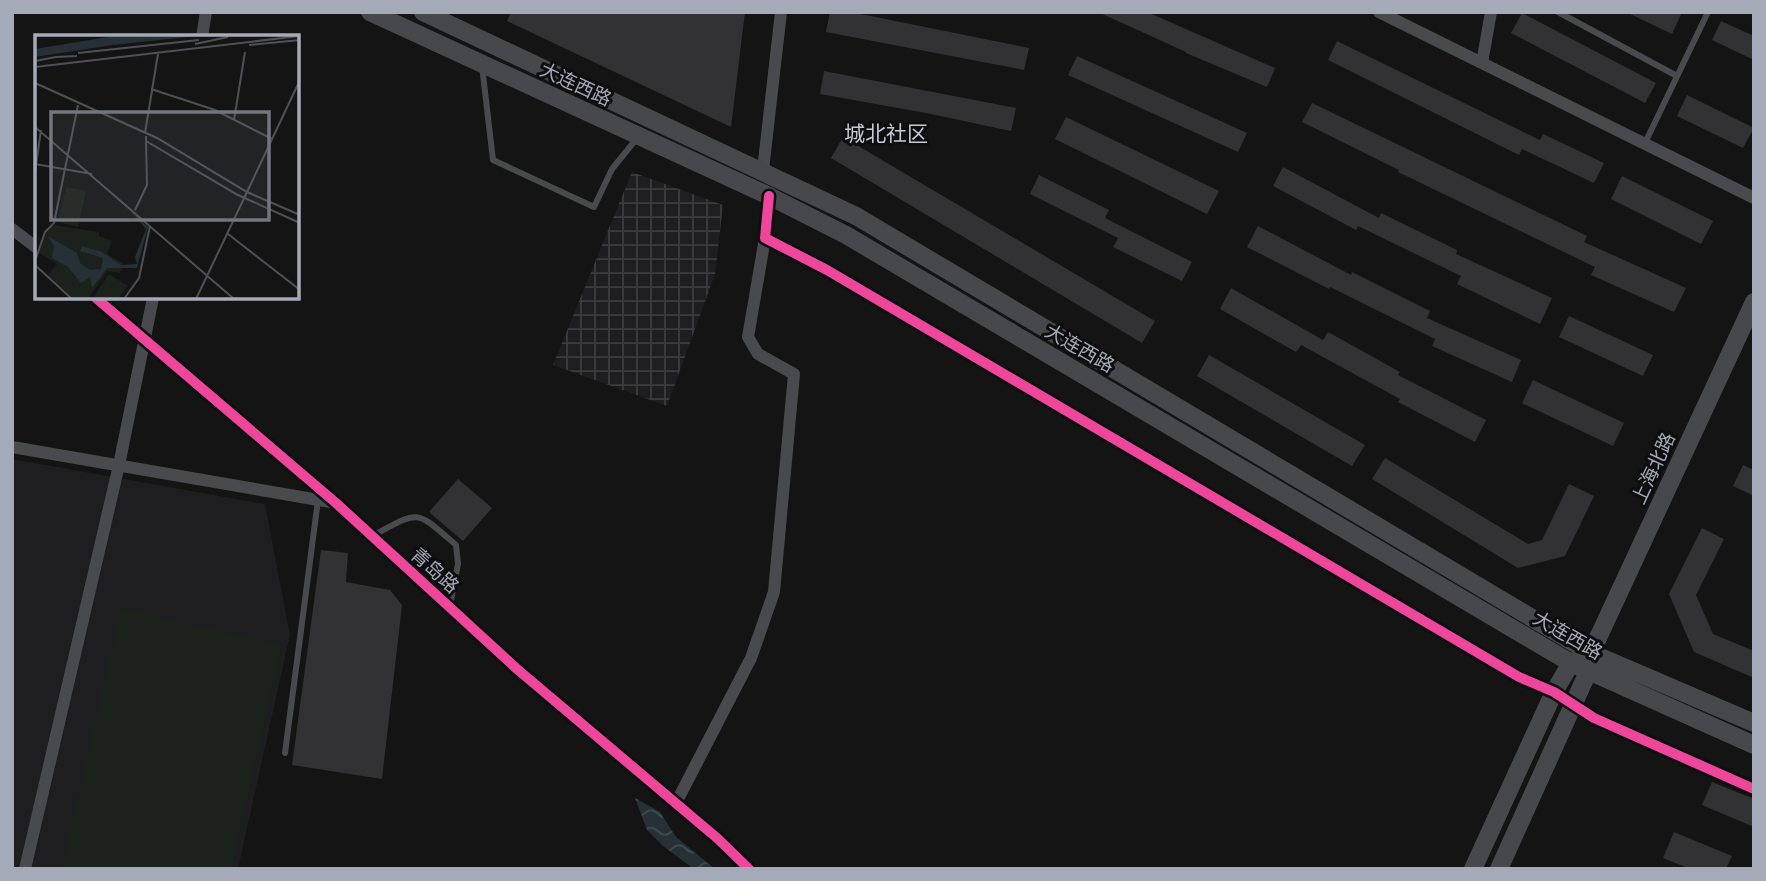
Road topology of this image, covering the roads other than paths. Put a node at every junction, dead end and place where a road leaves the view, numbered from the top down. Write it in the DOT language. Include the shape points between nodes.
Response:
graph roads {
  1 [pos="206,12"];
  2 [pos="370,12"];
  3 [pos="423,12"];
  4 [pos="782,12"];
  5 [pos="1379,12"];
  6 [pos="1491,12"];
  7 [pos="1558,12"];
  8 [pos="1708,12"];
  9 [pos="202,35"];
  10 [pos="1482,63"];
  11 [pos="482,64"];
  12 [pos="1677,76"];
  13 [pos="639,136"];
  14 [pos="1645,143"];
  15 [pos="763,170"];
  16 [pos="769,196"];
  17 [pos="1754,198"];
  18 [pos="12,229"];
  19 [pos="765,238"];
  20 [pos="35,246"];
  21 [pos="97,299"];
  22 [pos="153,299"];
  23 [pos="1754,302"];
  24 [pos="144,339"];
  25 [pos="12,447"];
  26 [pos="119,465"];
  27 [pos="318,500"];
  28 [pos="336,503"];
  29 [pos="372,536"];
  30 [pos="450,608"];
  31 [pos="1591,653"];
  32 [pos="1570,663"];
  33 [pos="1588,672"];
  34 [pos="1554,692"];
  35 [pos="1574,703"];
  36 [pos="1754,723"];
  37 [pos="1754,746"];
  38 [pos="285,752"];
  39 [pos="1754,789"];
  40 [pos="676,803"];
  41 [pos="26,869"];
  42 [pos="749,869"];
  43 [pos="1473,869"];
  44 [pos="1499,869"];
  1 -- 9 [label="street"];
  2 -- 11 [label="main road, 大连西路"];
  3 -- 15 [label="main road, 大连西路"];
  4 -- 15 [label="street"];
  5 -- 10 [label="street"];
  6 -- 10 [label="street"];
  7 -- 12 [label="lane"];
  8 -- 12 [label="lane"];
  10 -- 14 [label="street"];
  11 -- 13 [label="main road, 大连西路"];
  11 -- 13 [label="lane" via="493,160 594,207 612,169"];
  12 -- 14 [label="lane"];
  13 -- 16 [label="main road, 大连西路"];
  14 -- 17 [label="street"];
  15 -- 31 [label="main road, 大连西路" via="856,215"];
  16 -- 19 [label="street"];
  16 -- 32 [label="main road, 大连西路" via="846,235"];
  18 -- 20 [label="street"];
  19 -- 34 [label="street" via="827,270 1519,677"];
  19 -- 40 [label="street" via="748,337 758,354 794,374 774,592 751,658"];
  21 -- 24 [label="street, 青岛路"];
  22 -- 24 [label="street"];
  23 -- 31 [label="main road, 上海北路"];
  24 -- 26 [label="street"];
  24 -- 28 [label="street, 青岛路"];
  25 -- 26 [label="street"];
  26 -- 27 [label="street"];
  26 -- 41 [label="street"];
  27 -- 28 [label="street"];
  27 -- 38 [label="lane"];
  28 -- 29 [label="street, 青岛路"];
  29 -- 30 [label="street, 青岛路"];
  29 -- 30 [label="lane" via="410,516 424,517 456,545 458,564"];
  30 -- 40 [label="street, 青岛路"];
  31 -- 32 [label="main road"];
  31 -- 33 [label="main road, 上海北路"];
  31 -- 36 [label="main road, 大连西路"];
  32 -- 33 [label="main road, 大连西路"];
  32 -- 34 [label="main road"];
  33 -- 35 [label="main road, 上海北路"];
  33 -- 37 [label="main road, 大连西路"];
  34 -- 35 [label="street"];
  34 -- 43 [label="main road"];
  35 -- 39 [label="street" via="1594,718"];
  35 -- 44 [label="main road, 上海北路"];
  40 -- 42 [label="street, 青岛路"];
}
